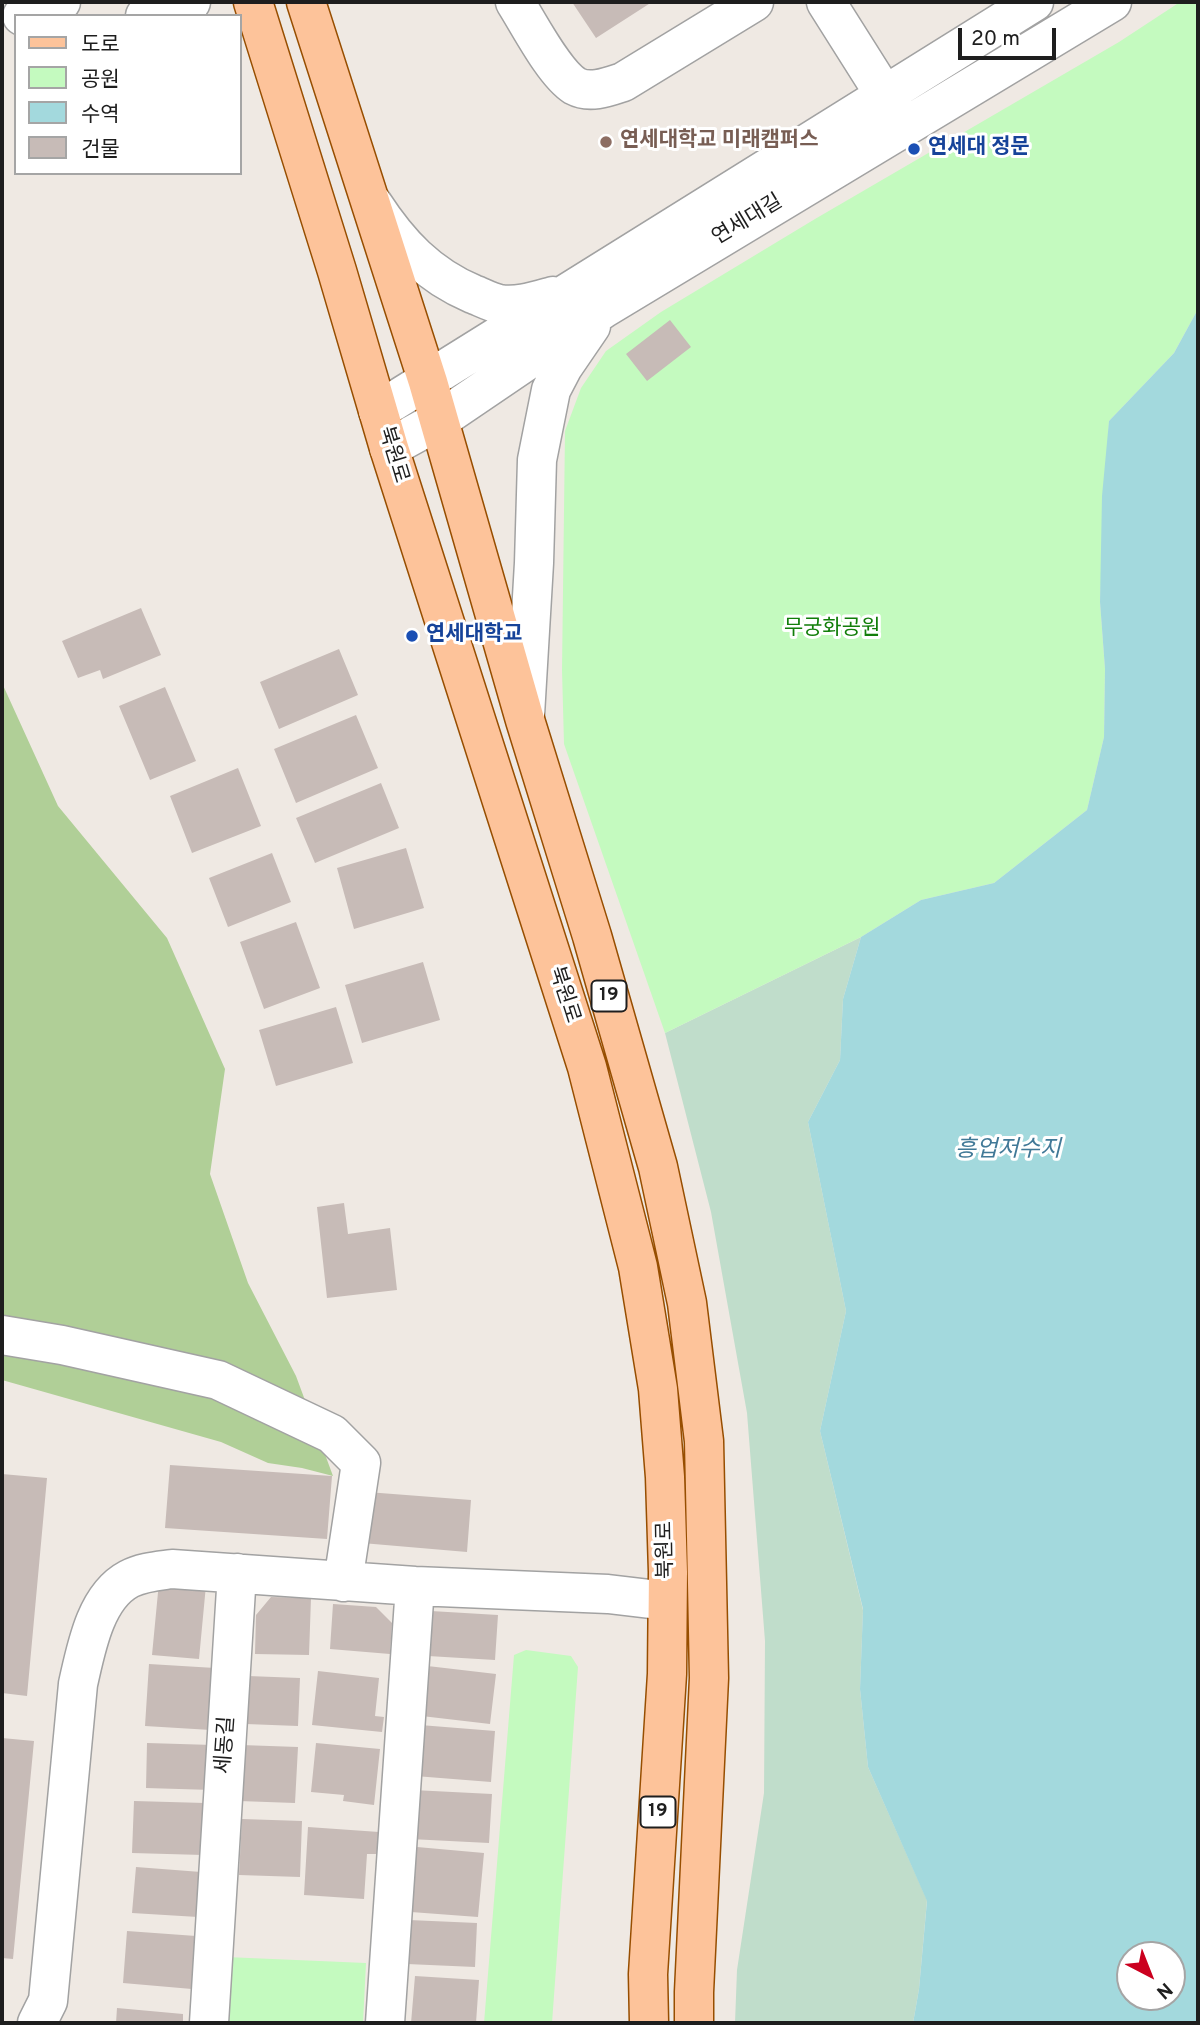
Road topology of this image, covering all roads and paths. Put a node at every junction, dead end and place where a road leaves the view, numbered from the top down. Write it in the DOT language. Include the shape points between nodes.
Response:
graph roads {
  1 [pos="61,2"];
  2 [pos="191,2"];
  3 [pos="253,2"];
  4 [pos="306,2"];
  5 [pos="515,2"];
  6 [pos="754,2"];
  7 [pos="826,2"];
  8 [pos="1034,2"];
  9 [pos="1112,2"];
  10 [pos="28,14"];
  11 [pos="152,14"];
  12 [pos="884,94"];
  13 [pos="904,127"];
  14 [pos="367,195"];
  15 [pos="589,300"];
  16 [pos="428,382"];
  17 [pos="378,411"];
  18 [pos="438,421"];
  19 [pos="389,448"];
  20 [pos="525,720"];
  21 [pos="2,1335"];
  22 [pos="237,1573"];
  23 [pos="343,1582"];
  24 [pos="415,1586"];
  25 [pos="667,1601"];
  26 [pos="707,1643"];
  27 [pos="37,2023"];
  28 [pos="209,2023"];
  29 [pos="385,2023"];
  30 [pos="649,2023"];
  31 [pos="694,2023"];
  1 -- 10 [label="street"];
  2 -- 11 [label="street"];
  3 -- 17 [label="main road, 북원로 / 19"];
  4 -- 14 [label="main road, 북원로 / 19"];
  5 -- 6 [label="street" via="558,71 576,87 600,90 623,82"];
  7 -- 12 [label="street"];
  8 -- 12 [label="street, 연세대길"];
  9 -- 13 [label="street, 연세대길"];
  12 -- 13 [label="street"];
  12 -- 15 [label="street, 연세대길"];
  13 -- 15 [label="street, 연세대길"];
  14 -- 15 [label="street" via="392,234 418,261 464,290 498,304"];
  14 -- 16 [label="main road, 북원로 / 19"];
  15 -- 16 [label="street, 연세대길"];
  15 -- 18 [label="street, 연세대길"];
  15 -- 20 [label="street" via="551,390 537,460"];
  16 -- 17 [label="street, 연세대길"];
  16 -- 18 [label="main road, 북원로 / 19"];
  17 -- 19 [label="main road, 북원로 / 19"];
  18 -- 19 [label="street, 연세대길"];
  18 -- 20 [label="main road, 북원로 / 19"];
  19 -- 25 [label="main road, 북원로 / 19" via="587,1067 638,1267 658,1390"];
  20 -- 26 [label="main road, 북원로 / 19" via="658,1167 687,1303 705,1441"];
  21 -- 23 [label="street" via="218,1380 332,1434 361,1464"];
  22 -- 23 [label="street"];
  22 -- 27 [label="street" via="172,1569 130,1578 113,1590 99,1615 78,1684 48,2001"];
  22 -- 28 [label="street, 세동길"];
  23 -- 24 [label="street"];
  24 -- 25 [label="street"];
  24 -- 29 [label="street"];
  25 -- 26 [label="main road"];
  25 -- 30 [label="main road, 북원로 / 19"];
  26 -- 31 [label="main road, 북원로 / 19"];
}
